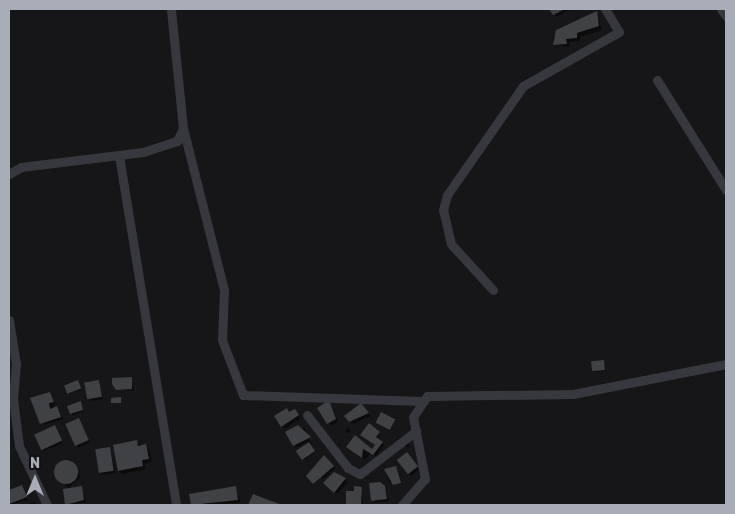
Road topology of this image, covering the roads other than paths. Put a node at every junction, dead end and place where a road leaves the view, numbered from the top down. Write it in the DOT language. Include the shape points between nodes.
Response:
graph roads {
  1 [pos="171,9"];
  2 [pos="605,9"];
  3 [pos="721,9"];
  4 [pos="726,16"];
  5 [pos="656,80"];
  6 [pos="183,128"];
  7 [pos="119,156"];
  8 [pos="9,174"];
  9 [pos="726,190"];
  10 [pos="493,290"];
  11 [pos="9,320"];
  12 [pos="726,364"];
  13 [pos="11,400"];
  14 [pos="421,401"];
  15 [pos="307,415"];
  16 [pos="416,431"];
  17 [pos="47,505"];
  18 [pos="176,505"];
  19 [pos="402,505"];
  1 -- 6 [label="street"];
  2 -- 10 [label="street" via="619,32 523,86 447,195 443,210 451,244"];
  3 -- 4 [label="street"];
  5 -- 9 [label="street"];
  6 -- 7 [label="street" via="172,144"];
  6 -- 14 [label="street" via="224,290 222,340 243,395 261,399 307,395"];
  7 -- 8 [label="street" via="22,167"];
  7 -- 18 [label="street"];
  11 -- 13 [label="street" via="16,364"];
  12 -- 14 [label="street" via="573,394 437,394"];
  13 -- 17 [label="street" via="22,457"];
  14 -- 16 [label="street" via="414,417"];
  15 -- 16 [label="street" via="348,468 360,474"];
  16 -- 19 [label="street" via="425,479"];
}
